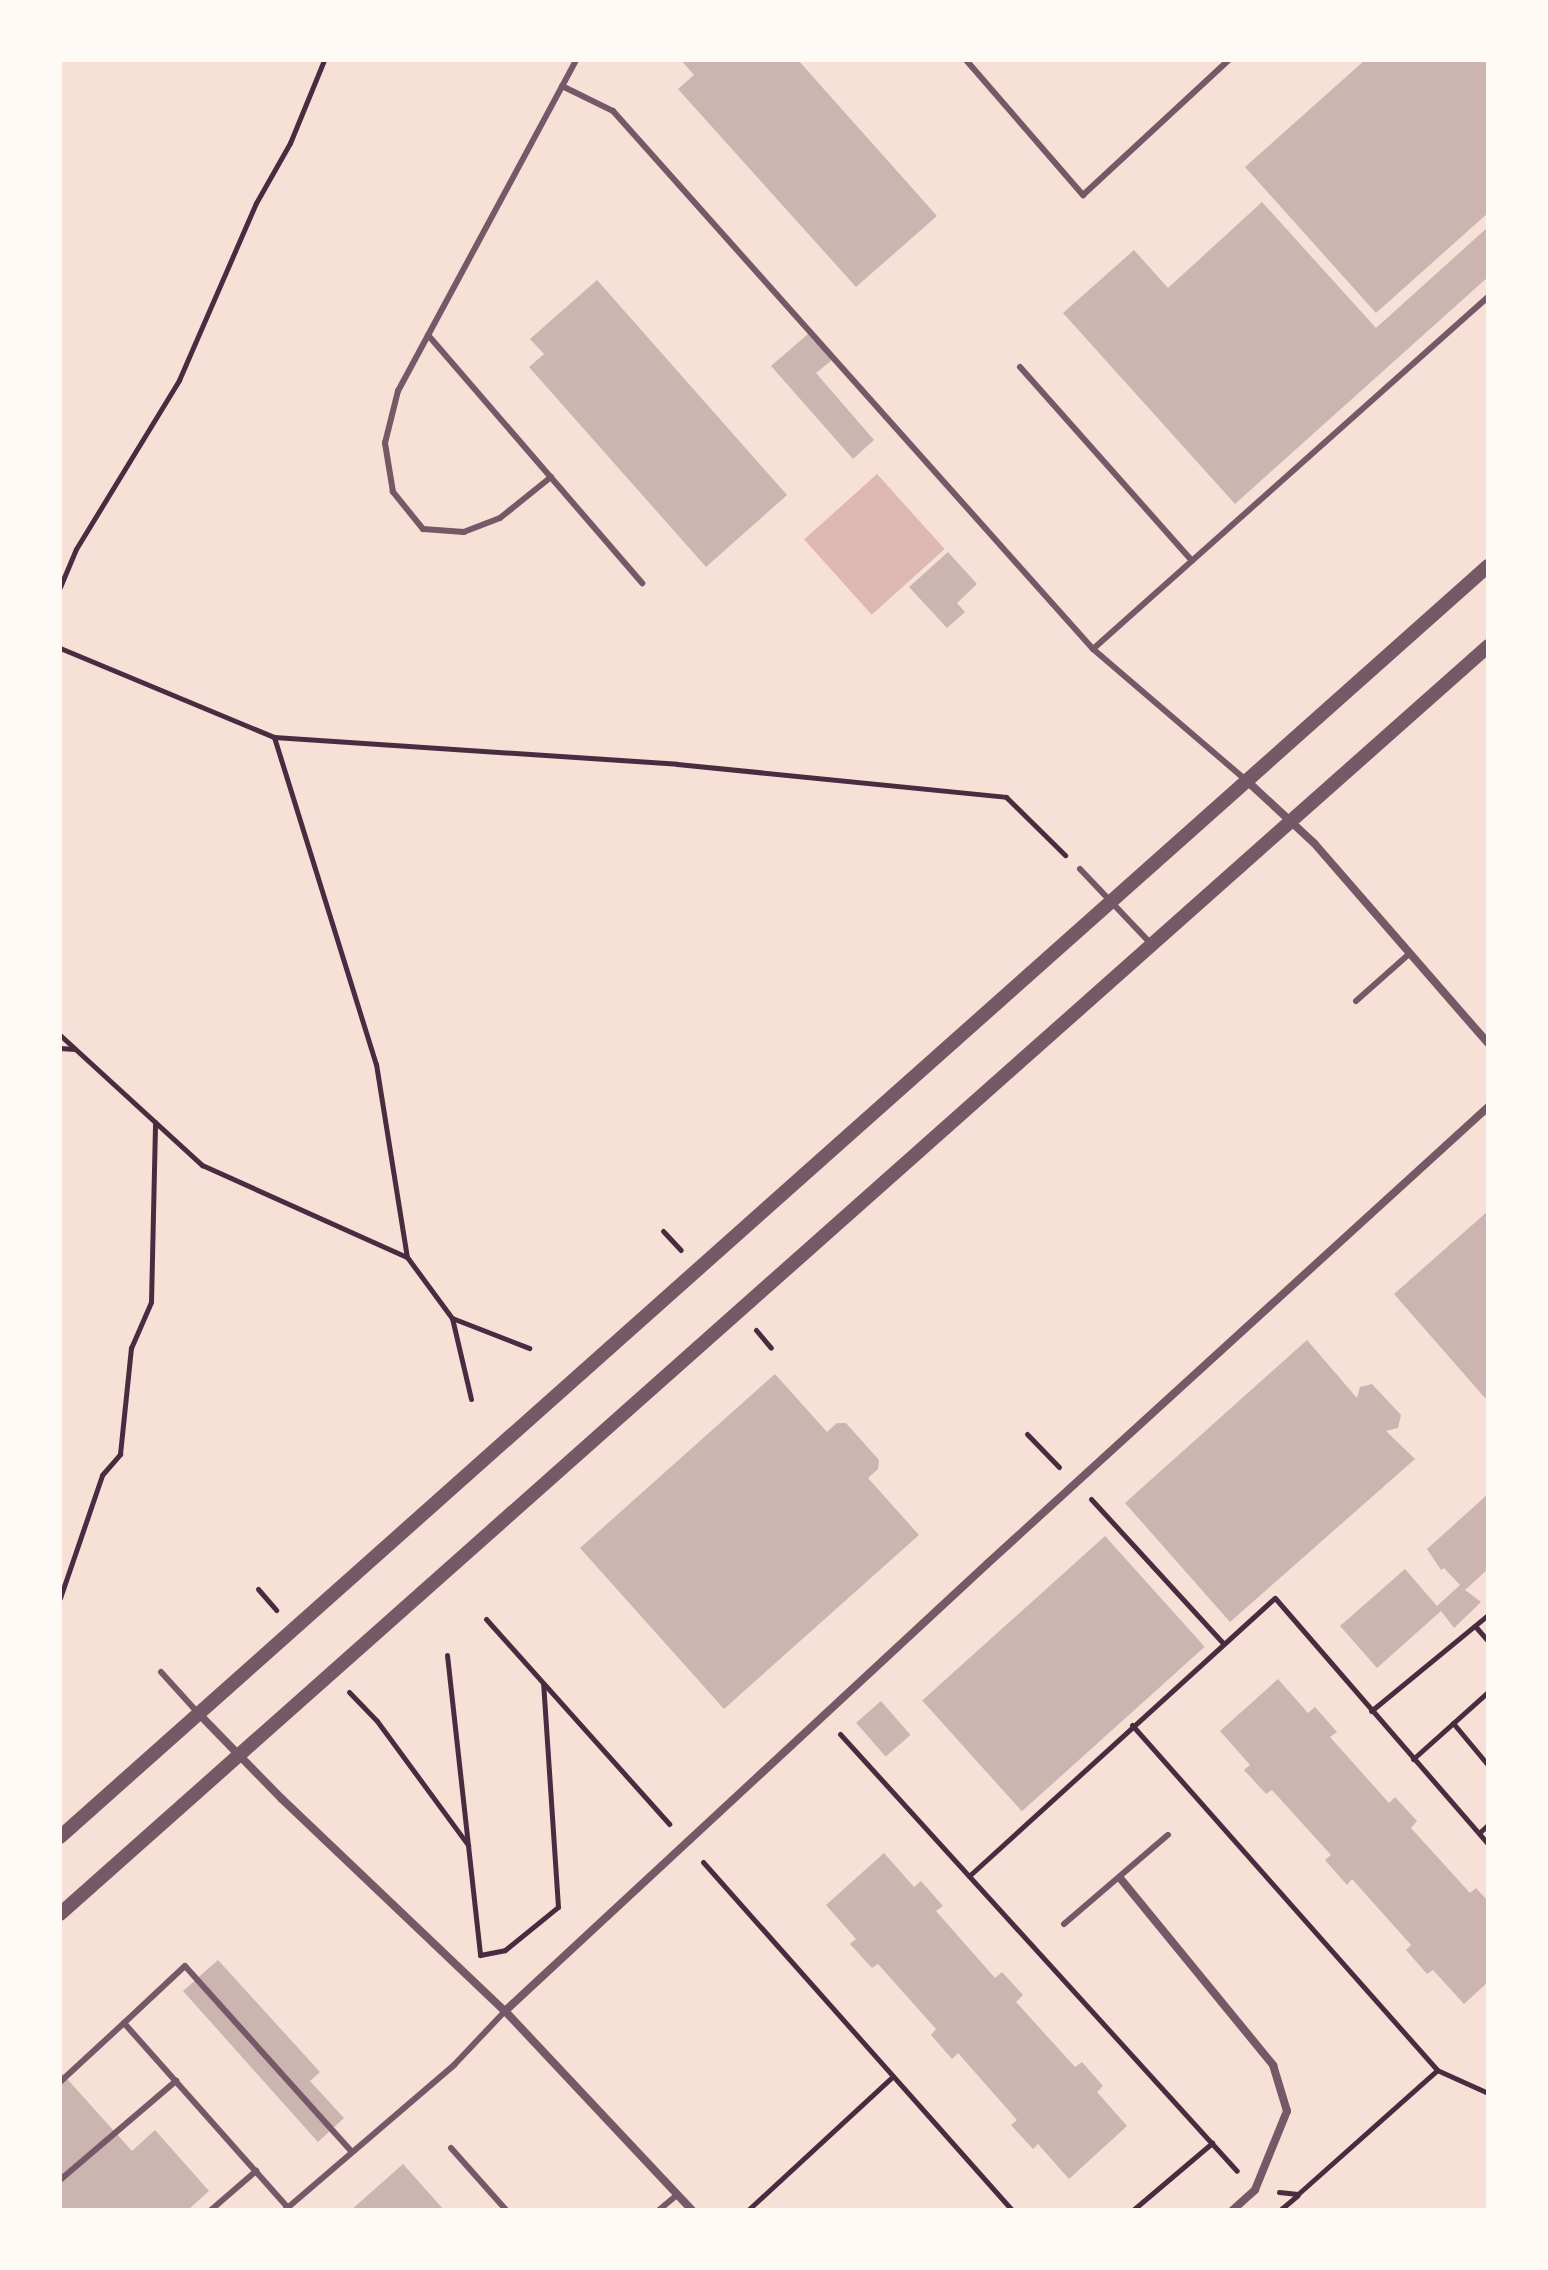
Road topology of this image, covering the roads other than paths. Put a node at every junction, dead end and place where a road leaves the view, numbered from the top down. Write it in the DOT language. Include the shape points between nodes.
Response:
graph roads {
  1 [pos="576,60"];
  2 [pos="966,60"];
  3 [pos="1229,60"];
  4 [pos="562,86"];
  5 [pos="1488,297"];
  6 [pos="428,335"];
  7 [pos="1020,367"];
  8 [pos="551,477"];
  9 [pos="1192,561"];
  10 [pos="1488,566"];
  11 [pos="642,583"];
  12 [pos="1488,646"];
  13 [pos="1093,649"];
  14 [pos="1247,781"];
  15 [pos="1292,821"];
  16 [pos="1080,869"];
  17 [pos="1110,900"];
  18 [pos="1152,945"];
  19 [pos="1410,953"];
  20 [pos="1356,1001"];
  21 [pos="1488,1043"];
  22 [pos="1488,1107"];
  23 [pos="161,1672"];
  24 [pos="198,1713"];
  25 [pos="238,1755"];
  26 [pos="1168,1835"];
  27 [pos="60,1837"];
  28 [pos="1120,1878"];
  29 [pos="60,1914"];
  30 [pos="1064,1924"];
  31 [pos="505,2011"];
  32 [pos="124,2023"];
  33 [pos="176,2081"];
  34 [pos="60,2082"];
  35 [pos="451,2148"];
  36 [pos="352,2152"];
  37 [pos="256,2171"];
  38 [pos="60,2180"];
  39 [pos="677,2195"];
  40 [pos="286,2209"];
  41 [pos="211,2210"];
  42 [pos="506,2210"];
  43 [pos="659,2210"];
  44 [pos="692,2210"];
  45 [pos="1233,2210"];
  1 -- 4 [label="lane"];
  2 -- 3 [label="lane" via="1083,195"];
  4 -- 6 [label="lane"];
  4 -- 13 [label="lane" via="613,111"];
  5 -- 9 [label="lane"];
  6 -- 8 [label="lane"];
  6 -- 8 [label="lane" via="398,391 385,443 393,492 423,529 464,532 500,518"];
  7 -- 9 [label="lane"];
  8 -- 11 [label="lane"];
  9 -- 13 [label="lane"];
  10 -- 14 [label="street"];
  12 -- 15 [label="street"];
  13 -- 14 [label="lane"];
  14 -- 15 [label="street"];
  14 -- 17 [label="street"];
  15 -- 18 [label="street"];
  15 -- 19 [label="street"];
  16 -- 17 [label="lane"];
  17 -- 18 [label="lane"];
  17 -- 24 [label="street"];
  18 -- 25 [label="street"];
  19 -- 20 [label="lane"];
  19 -- 21 [label="street"];
  22 -- 31 [label="street"];
  23 -- 24 [label="lane"];
  24 -- 25 [label="street"];
  24 -- 27 [label="street"];
  25 -- 29 [label="street"];
  25 -- 31 [label="street"];
  26 -- 28 [label="lane"];
  28 -- 30 [label="lane"];
  28 -- 45 [label="street" via="1273,2065 1287,2111 1255,2190"];
  31 -- 36 [label="lane" via="454,2065"];
  31 -- 39 [label="street"];
  32 -- 33 [label="lane"];
  32 -- 34 [label="lane"];
  32 -- 36 [label="lane" via="185,1966"];
  33 -- 37 [label="lane"];
  33 -- 38 [label="lane"];
  35 -- 42 [label="lane"];
  36 -- 40 [label="lane"];
  37 -- 40 [label="lane"];
  37 -- 41 [label="lane"];
  39 -- 43 [label="lane"];
  39 -- 44 [label="street"];
}
